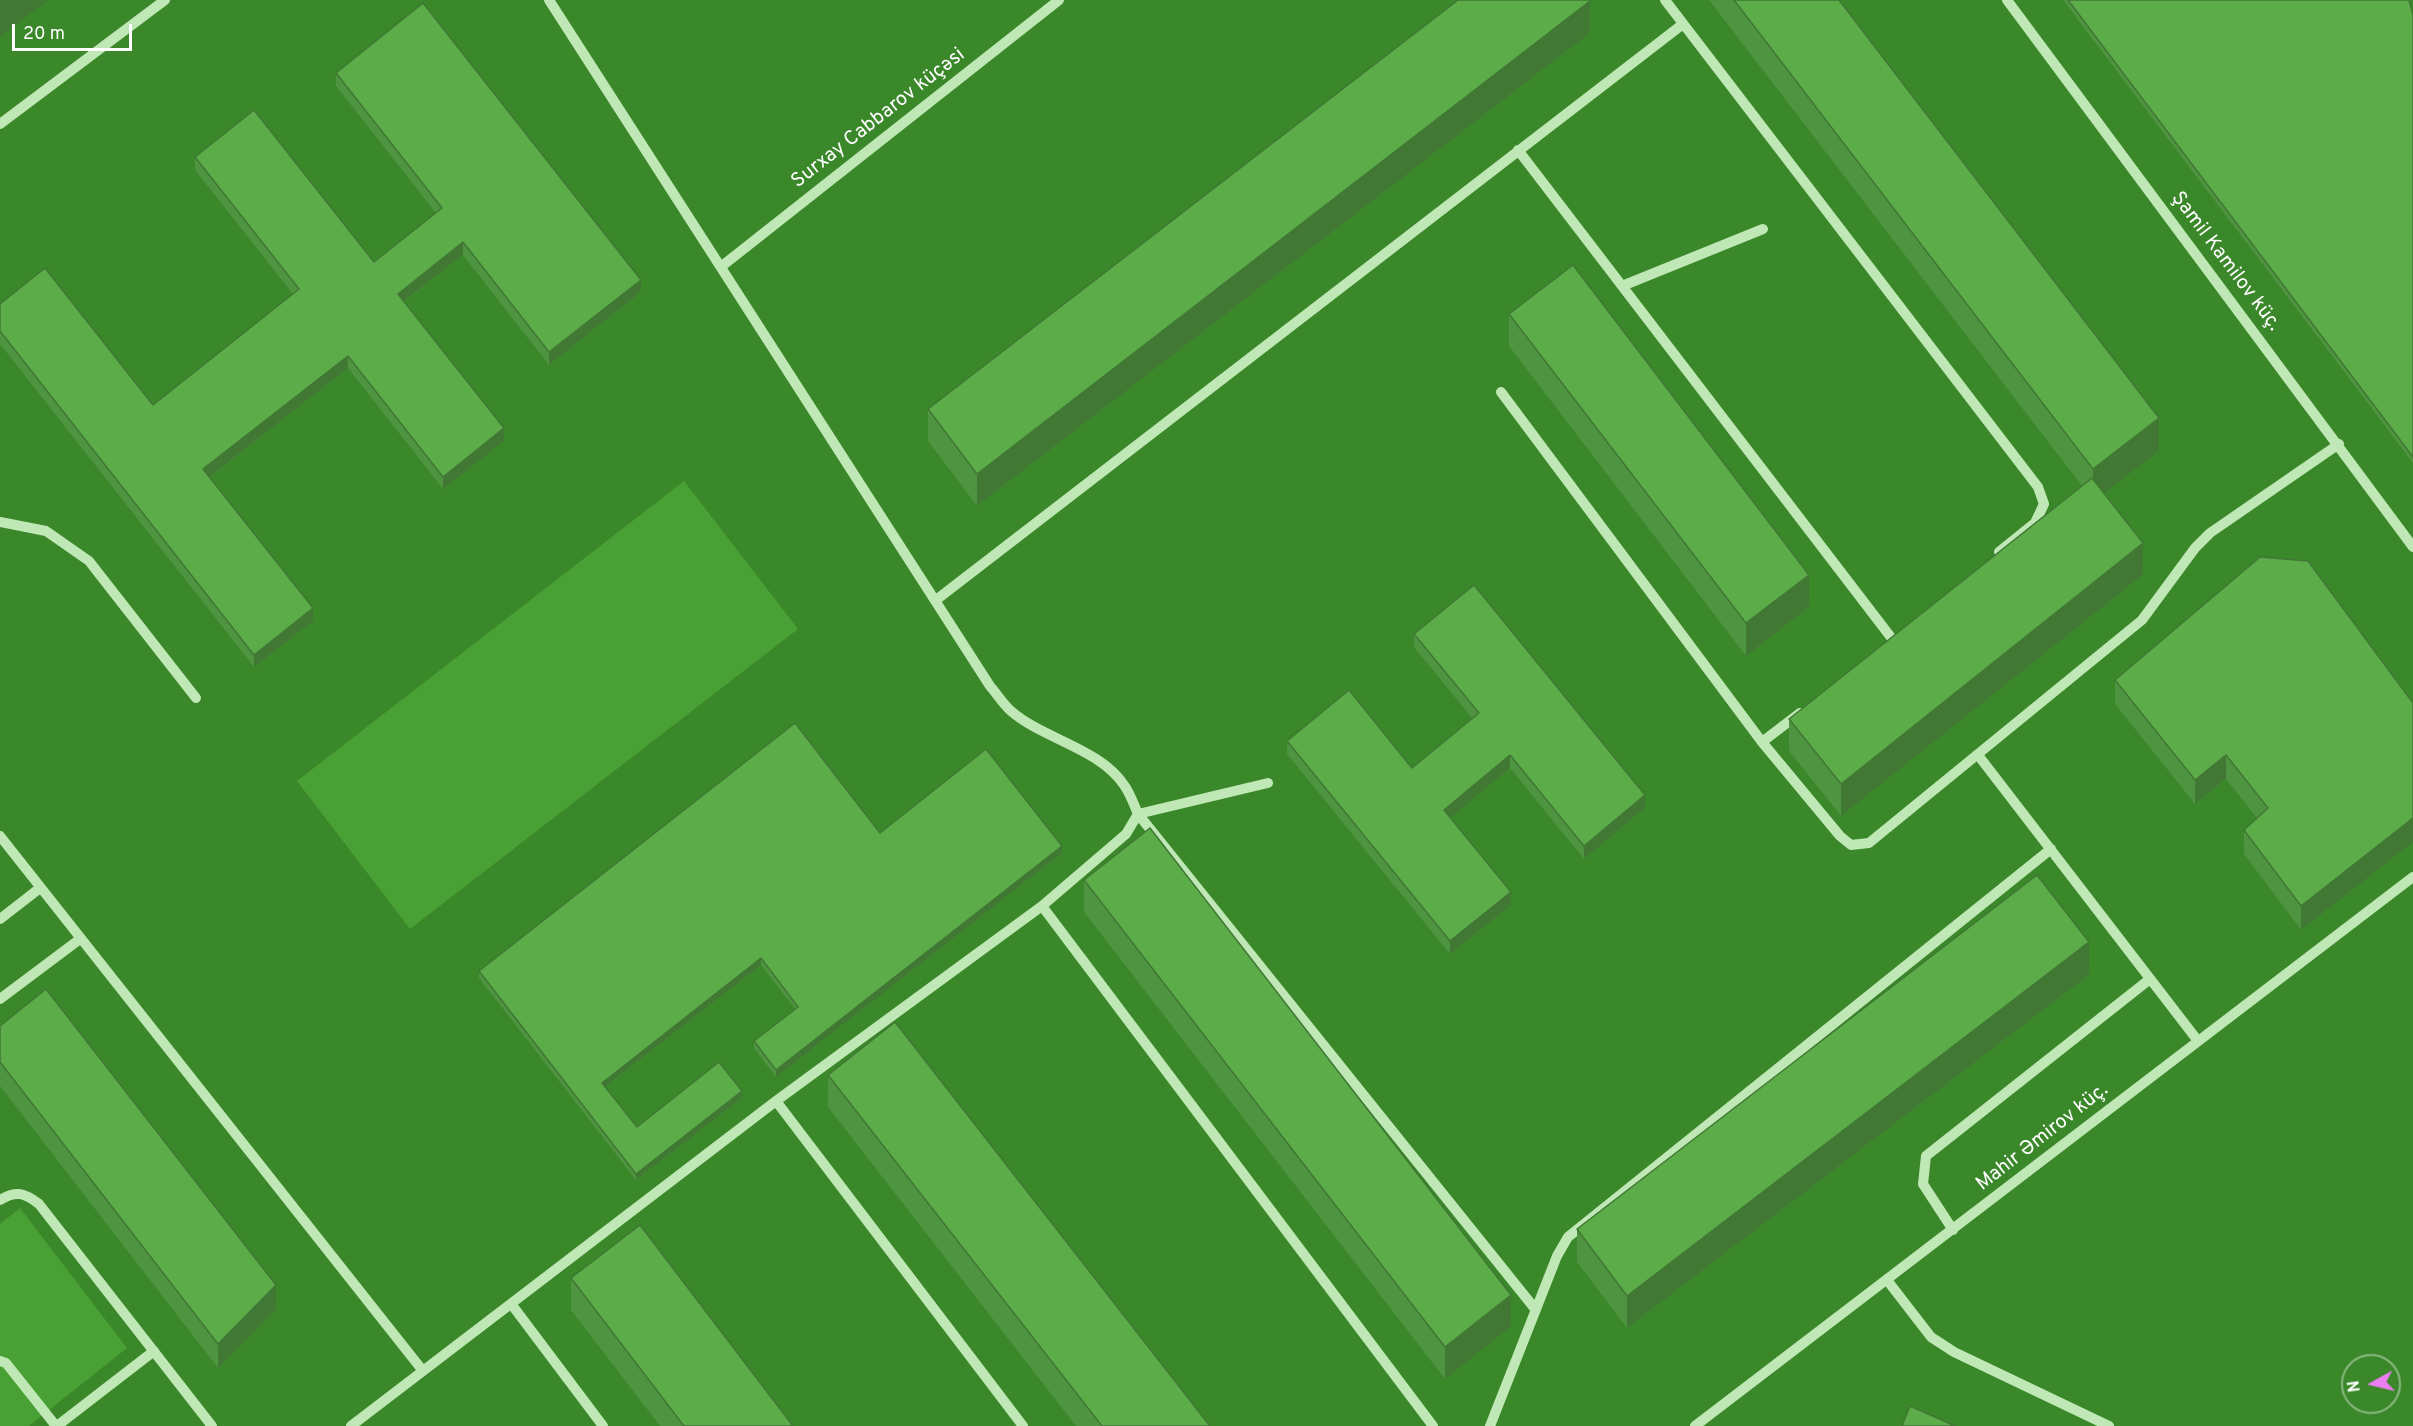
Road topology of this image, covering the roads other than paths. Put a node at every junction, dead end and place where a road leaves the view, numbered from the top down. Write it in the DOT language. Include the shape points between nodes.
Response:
graph roads {
  1 [pos="165,0"];
  2 [pos="549,0"];
  3 [pos="1059,0"];
  4 [pos="1665,0"];
  5 [pos="2007,0"];
  6 [pos="1683,24"];
  7 [pos="0,124"];
  8 [pos="1518,150"];
  9 [pos="1763,230"];
  10 [pos="722,266"];
  11 [pos="1622,286"];
  12 [pos="1502,392"];
  13 [pos="2339,444"];
  14 [pos="0,522"];
  15 [pos="2413,547"];
  16 [pos="1990,559"];
  17 [pos="936,600"];
  18 [pos="1884,647"];
  19 [pos="196,698"];
  20 [pos="1809,706"];
  21 [pos="1762,742"];
  22 [pos="1978,755"];
  23 [pos="1268,783"];
  24 [pos="1138,814"];
  25 [pos="0,836"];
  26 [pos="2051,849"];
  27 [pos="2413,877"];
  28 [pos="40,888"];
  29 [pos="1042,906"];
  30 [pos="0,919"];
  31 [pos="80,939"];
  32 [pos="2150,979"];
  33 [pos="0,999"];
  34 [pos="2198,1041"];
  35 [pos="776,1101"];
  36 [pos="0,1200"];
  37 [pos="1953,1230"];
  38 [pos="1887,1280"];
  39 [pos="512,1305"];
  40 [pos="1536,1310"];
  41 [pos="154,1351"];
  42 [pos="0,1361"];
  43 [pos="423,1371"];
  44 [pos="57,1426"];
  45 [pos="212,1426"];
  46 [pos="351,1426"];
  47 [pos="603,1426"];
  48 [pos="1023,1426"];
  49 [pos="1433,1426"];
  50 [pos="1490,1426"];
  51 [pos="1695,1426"];
  52 [pos="2109,1426"];
  1 -- 7 [label="street"];
  2 -- 10 [label="street"];
  3 -- 10 [label="street, Surxay Cabbarov küçəsi"];
  4 -- 6 [label="street"];
  5 -- 13 [label="street, Şamil Kamilov küç."];
  6 -- 8 [label="street"];
  6 -- 16 [label="street" via="2038,487 2044,504 2035,523"];
  8 -- 11 [label="street"];
  8 -- 17 [label="street"];
  9 -- 11 [label="street"];
  10 -- 17 [label="street"];
  11 -- 18 [label="street" via="1897,636"];
  12 -- 21 [label="street"];
  13 -- 15 [label="street, Şamil Kamilov küç."];
  13 -- 22 [label="street" via="2210,533 2142,620"];
  14 -- 19 [label="street" via="46,531 88,561"];
  17 -- 24 [label="street" via="990,686 1011,711 1064,739 1109,770 1124,784"];
  20 -- 21 [label="street"];
  21 -- 22 [label="street" via="1851,845 1869,843"];
  22 -- 26 [label="street"];
  23 -- 24 [label="street"];
  24 -- 29 [label="street" via="1126,834"];
  24 -- 40 [label="street"];
  25 -- 28 [label="street"];
  26 -- 32 [label="street"];
  26 -- 40 [label="street" via="1568,1236"];
  27 -- 34 [label="street, Mahir Əmirov küç."];
  28 -- 30 [label="street"];
  28 -- 31 [label="street"];
  29 -- 35 [label="street"];
  29 -- 49 [label="street"];
  31 -- 33 [label="street"];
  31 -- 43 [label="street"];
  32 -- 34 [label="street"];
  32 -- 37 [label="street" via="1926,1156 1923,1184"];
  34 -- 37 [label="street, Mahir Əmirov küç."];
  35 -- 39 [label="street"];
  35 -- 48 [label="street"];
  36 -- 41 [label="street" via="10,1193 26,1194 39,1204"];
  37 -- 38 [label="street, Mahir Əmirov küç."];
  38 -- 51 [label="street, Mahir Əmirov küç."];
  38 -- 52 [label="street" via="1931,1337"];
  39 -- 43 [label="street"];
  39 -- 47 [label="street"];
  40 -- 50 [label="street"];
  41 -- 44 [label="street"];
  41 -- 45 [label="street"];
  42 -- 44 [label="street" via="6,1363"];
  43 -- 46 [label="street"];
}
